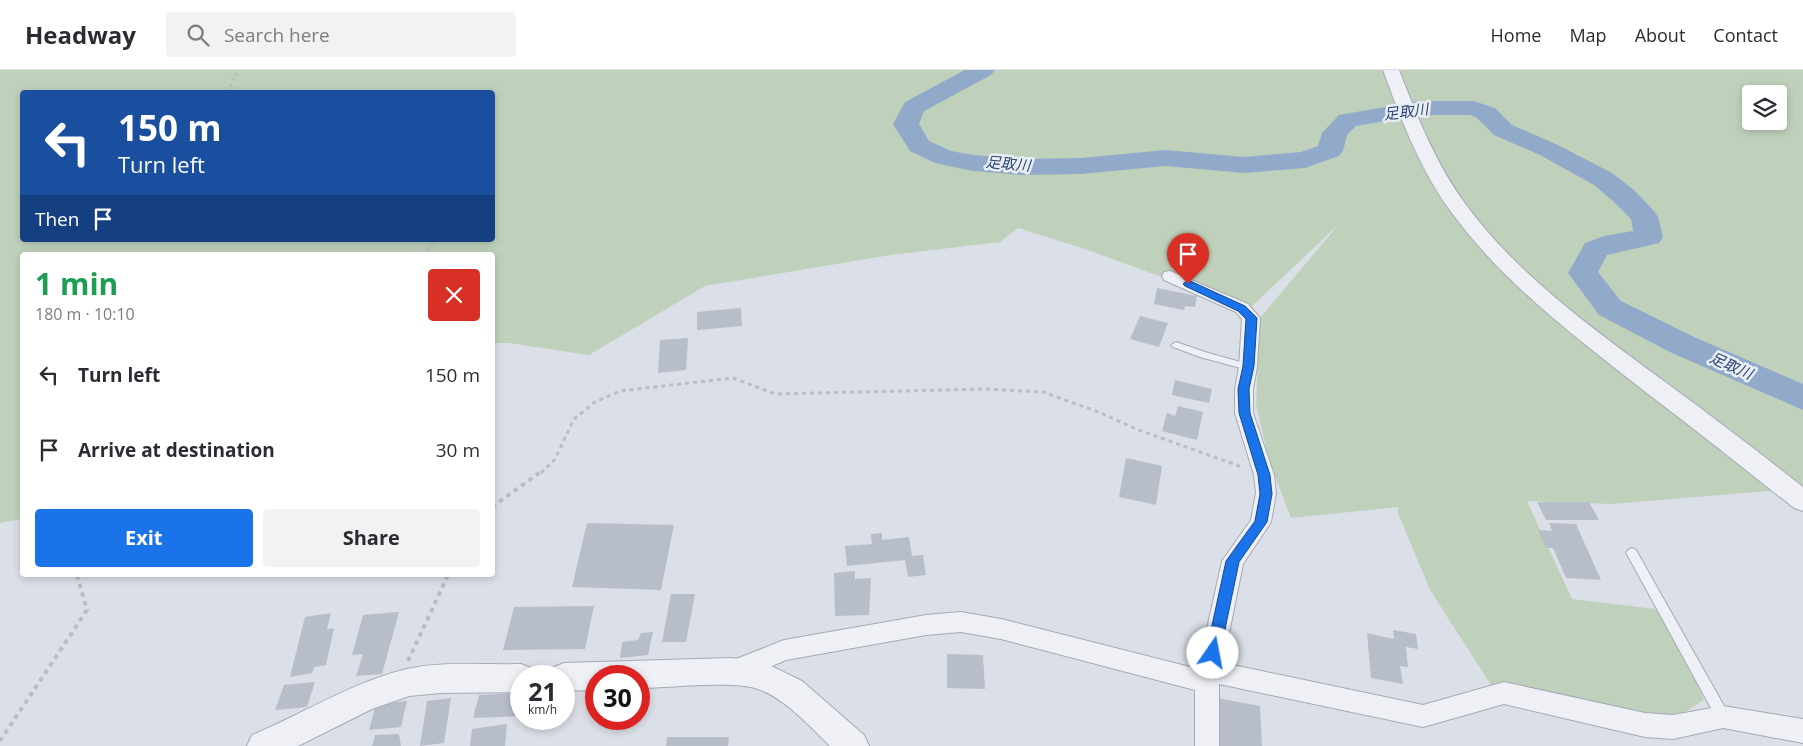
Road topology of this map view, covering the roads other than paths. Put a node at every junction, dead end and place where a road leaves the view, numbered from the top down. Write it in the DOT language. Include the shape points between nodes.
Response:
graph roads {
  1 [pos="1391,70"];
  2 [pos="1170,276"];
  3 [pos="1176,345"];
  4 [pos="1248,366"];
  5 [pos="1803,501"];
  6 [pos="1632,553"];
  7 [pos="731,672"];
  8 [pos="575,677"];
  9 [pos="1208,677"];
  10 [pos="510,678"];
  11 [pos="1723,717"];
  12 [pos="1803,731"];
  13 [pos="262,746"];
  14 [pos="853,746"];
  15 [pos="1207,746"];
  1 -- 5 [label="street" via="1414,133 1437,175 1470,222 1515,272 1582,332"];
  2 -- 4 [label="street" via="1242,308 1252,318"];
  3 -- 4 [label="lane"];
  4 -- 9 [label="street" via="1244,413 1264,475 1266,494 1261,522 1233,561"];
  6 -- 11 [label="lane"];
  7 -- 8 [label="street"];
  7 -- 9 [label="street" via="784,650 926,625 961,622"];
  7 -- 14 [label="street" via="761,675 791,691"];
  9 -- 11 [label="street" via="1423,716 1504,693 1645,725 1673,727"];
  9 -- 15 [label="street"];
  10 -- 13 [label="street" via="427,681 397,686"];
  11 -- 12 [label="street"];
}
